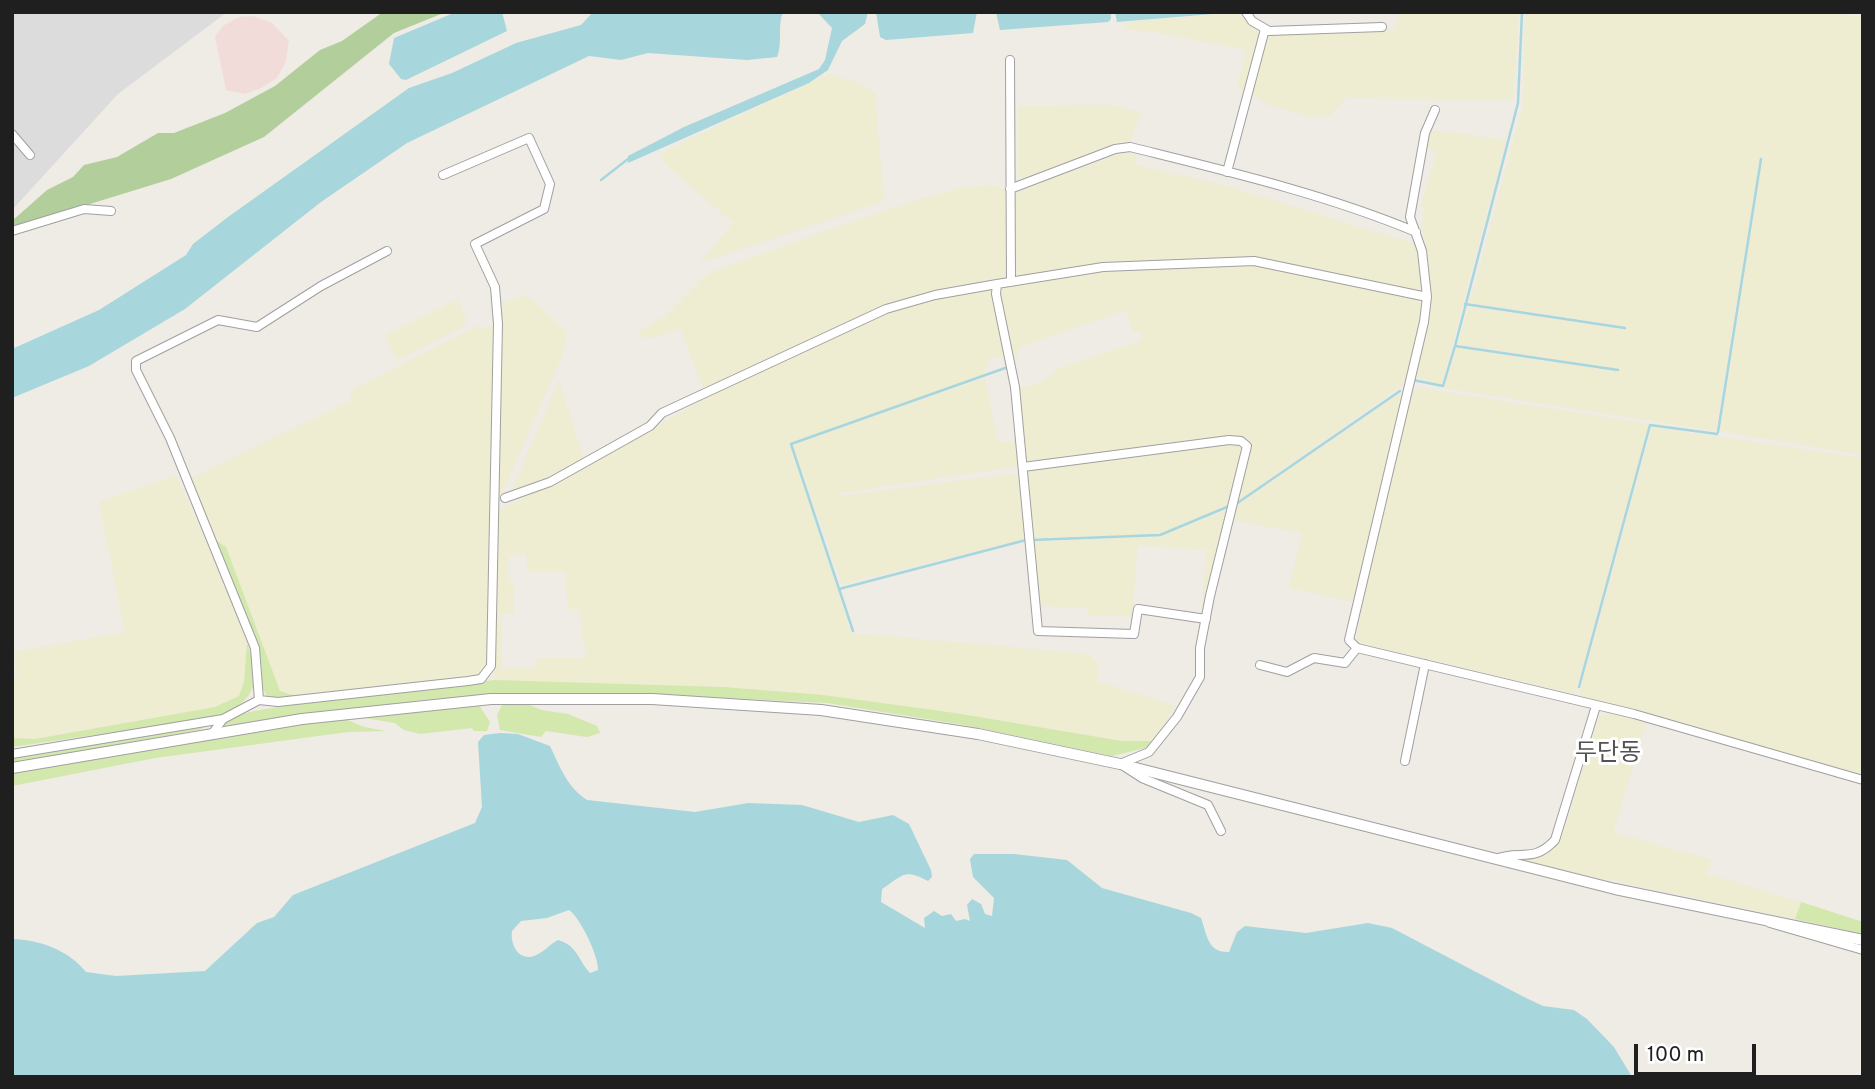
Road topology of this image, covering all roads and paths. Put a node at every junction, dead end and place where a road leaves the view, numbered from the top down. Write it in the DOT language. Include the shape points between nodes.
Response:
graph roads {
  1 [pos="1247,12"];
  2 [pos="1382,27"];
  3 [pos="1265,29"];
  4 [pos="1010,60"];
  5 [pos="1435,110"];
  6 [pos="12,134"];
  7 [pos="30,155"];
  8 [pos="1227,172"];
  9 [pos="443,174"];
  10 [pos="1010,189"];
  11 [pos="111,211"];
  12 [pos="12,231"];
  13 [pos="1416,232"];
  14 [pos="387,251"];
  15 [pos="1011,282"];
  16 [pos="998,284"];
  17 [pos="1427,297"];
  18 [pos="1023,467"];
  19 [pos="505,498"];
  20 [pos="1206,619"];
  21 [pos="1357,648"];
  22 [pos="1425,664"];
  23 [pos="1260,665"];
  24 [pos="259,700"];
  25 [pos="1596,706"];
  26 [pos="223,719"];
  27 [pos="212,734"];
  28 [pos="12,754"];
  29 [pos="1405,761"];
  30 [pos="1120,764"];
  31 [pos="12,768"];
  32 [pos="1863,780"];
  33 [pos="1221,831"];
  34 [pos="1496,859"];
  35 [pos="1762,918"];
  36 [pos="1863,940"];
  37 [pos="1863,950"];
  1 -- 3 [label="street"];
  2 -- 3 [label="street"];
  3 -- 8 [label="street"];
  4 -- 10 [label="street"];
  5 -- 13 [label="street" via="1420,153 1410,217"];
  6 -- 7 [label="street"];
  8 -- 10 [label="street" via="1130,147"];
  8 -- 13 [label="street"];
  9 -- 24 [label="street" via="529,138 550,184 544,209 475,244 495,286 498,324 491,666 481,679 468,681 278,702"];
  10 -- 15 [label="street"];
  11 -- 12 [label="street" via="84,209"];
  13 -- 17 [label="street"];
  14 -- 24 [label="street" via="257,327 218,320 136,361 255,648"];
  15 -- 16 [label="street"];
  15 -- 17 [label="street" via="1103,267 1254,261"];
  16 -- 18 [label="street"];
  16 -- 19 [label="street" via="886,309 662,414 650,426 550,482"];
  17 -- 21 [label="street" via="1351,628 1349,640"];
  18 -- 20 [label="street" via="1038,631 1134,634 1139,609"];
  18 -- 20 [label="street" via="1229,440 1245,443 1247,451"];
  20 -- 30 [label="street" via="1200,677 1188,698 1149,752"];
  21 -- 22 [label="street"];
  21 -- 23 [label="street" via="1345,663 1314,658 1287,672"];
  22 -- 25 [label="street"];
  22 -- 29 [label="street"];
  24 -- 26 [label="street"];
  25 -- 32 [label="street"];
  25 -- 34 [label="street" via="1555,840 1532,856"];
  26 -- 27 [label="street"];
  26 -- 28 [label="street"];
  27 -- 30 [label="street" via="434,703 652,699 884,718"];
  27 -- 31 [label="street"];
  30 -- 33 [label="street" via="1208,806"];
  30 -- 34 [label="street"];
  34 -- 35 [label="street" via="1656,899"];
  35 -- 36 [label="street"];
  35 -- 37 [label="street" via="1779,928"];
}
